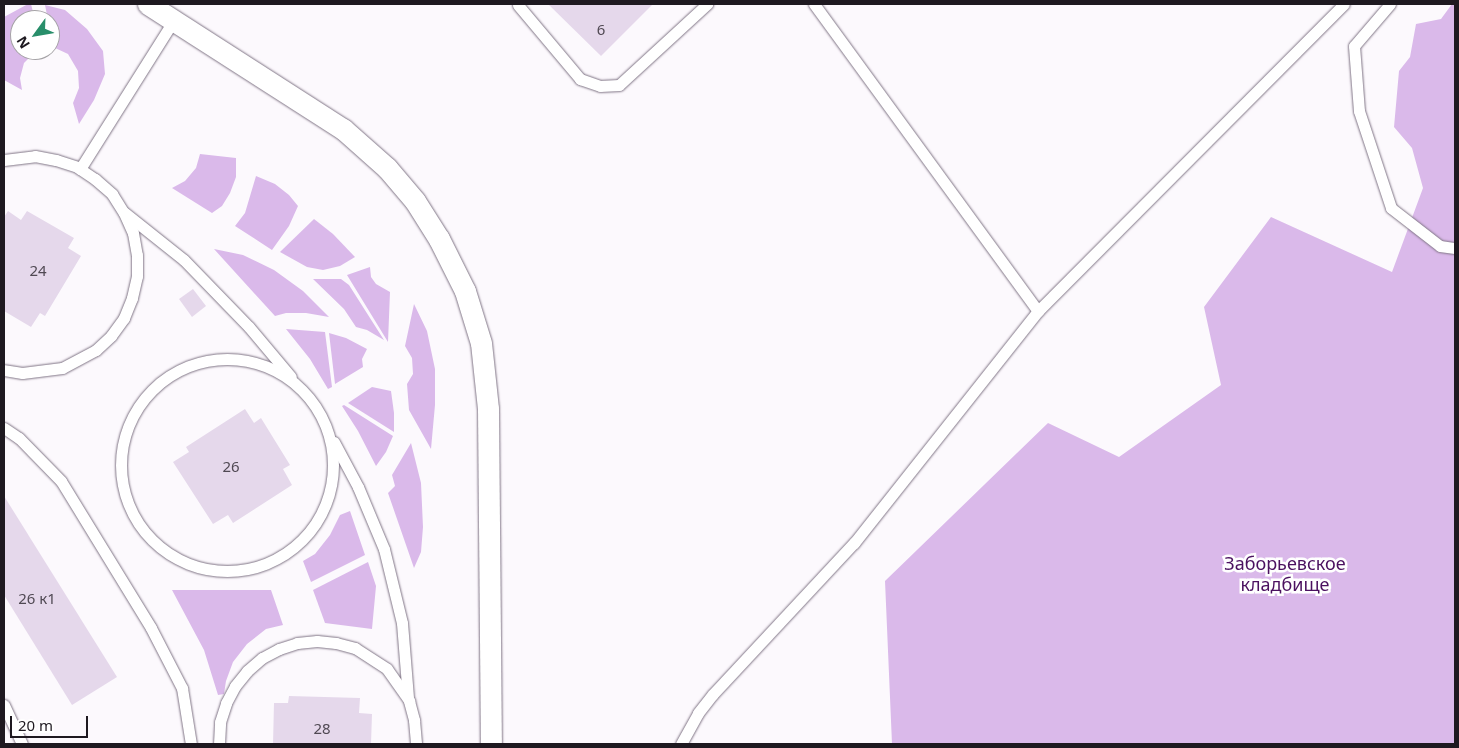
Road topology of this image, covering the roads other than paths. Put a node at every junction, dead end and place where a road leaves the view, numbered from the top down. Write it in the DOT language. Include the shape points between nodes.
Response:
graph roads {
  1 [pos="148,4"];
  2 [pos="706,4"];
  3 [pos="814,4"];
  4 [pos="1344,4"];
  5 [pos="1390,4"];
  6 [pos="518,5"];
  7 [pos="174,20"];
  8 [pos="7,156"];
  9 [pos="80,169"];
  10 [pos="124,212"];
  11 [pos="1455,248"];
  12 [pos="1038,311"];
  13 [pos="4,370"];
  14 [pos="305,393"];
  15 [pos="4,428"];
  16 [pos="327,429"];
  17 [pos="408,701"];
  18 [pos="4,706"];
  19 [pos="22,744"];
  20 [pos="191,744"];
  21 [pos="220,744"];
  22 [pos="416,744"];
  23 [pos="491,744"];
  24 [pos="680,744"];
  1 -- 7 [label="street"];
  2 -- 6 [label="lane" via="619,85 600,86 580,79"];
  3 -- 12 [label="lane"];
  4 -- 12 [label="lane"];
  5 -- 11 [label="lane" via="1354,46 1359,111 1391,208 1440,246"];
  7 -- 9 [label="lane"];
  7 -- 23 [label="street" via="344,129 387,168 415,201 465,291 481,343 488,409"];
  8 -- 9 [label="lane" via="49,158"];
  9 -- 10 [label="lane" via="112,194"];
  10 -- 13 [label="lane" via="134,240 137,276 124,318 111,336 96,350 62,368 32,373"];
  10 -- 14 [label="lane" via="184,260 249,327"];
  12 -- 24 [label="lane" via="854,543 713,694"];
  14 -- 16 [label="lane"];
  14 -- 16 [label="lane" via="272,369 232,359 191,365 155,386 131,420 121,460 127,501 136,520 164,550 202,568 243,570 282,556 299,543 323,510 333,470"];
  15 -- 20 [label="lane" via="19,438 61,480 152,628 182,688"];
  16 -- 17 [label="lane" via="358,487 384,549 402,623"];
  17 -- 21 [label="lane" via="387,669 355,648 317,641 297,643 262,658 235,686 220,722"];
  17 -- 22 [label="lane"];
  18 -- 19 [label="lane"];
}
